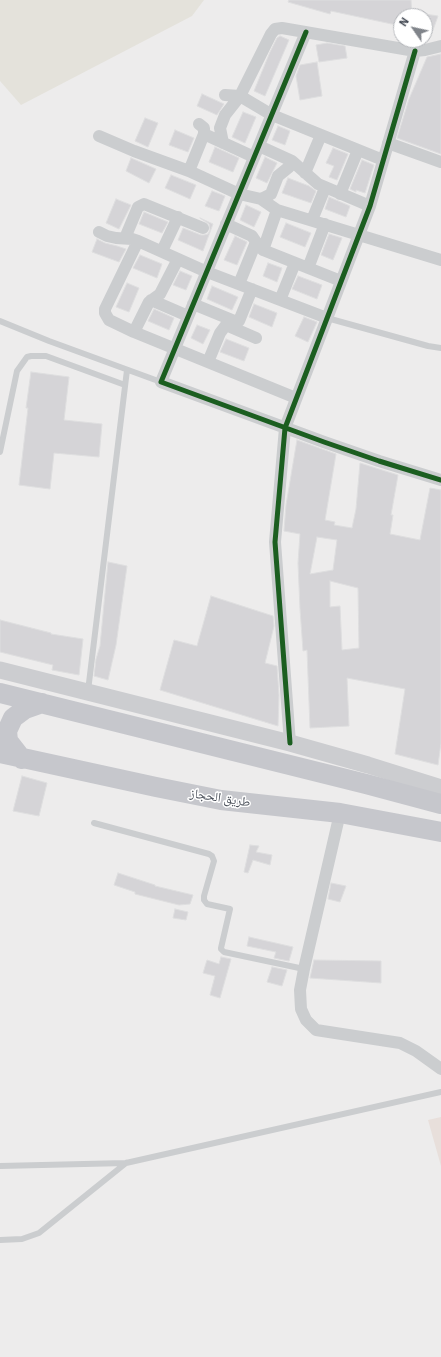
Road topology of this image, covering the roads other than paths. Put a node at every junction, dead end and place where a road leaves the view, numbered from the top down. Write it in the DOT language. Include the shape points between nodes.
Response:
graph roads {
  1 [pos="306,32"];
  2 [pos="441,46"];
  3 [pos="415,51"];
  4 [pos="225,95"];
  5 [pos="240,96"];
  6 [pos="272,115"];
  7 [pos="321,135"];
  8 [pos="99,136"];
  9 [pos="223,143"];
  10 [pos="388,143"];
  11 [pos="358,150"];
  12 [pos="256,151"];
  13 [pos="383,160"];
  14 [pos="292,162"];
  15 [pos="441,162"];
  16 [pos="190,170"];
  17 [pos="305,173"];
  18 [pos="325,188"];
  19 [pos="239,194"];
  20 [pos="340,194"];
  21 [pos="261,199"];
  22 [pos="370,206"];
  23 [pos="277,210"];
  24 [pos="178,217"];
  25 [pos="312,220"];
  26 [pos="226,224"];
  27 [pos="325,224"];
  28 [pos="203,228"];
  29 [pos="99,232"];
  30 [pos="359,234"];
  31 [pos="125,238"];
  32 [pos="138,240"];
  33 [pos="260,246"];
  34 [pos="162,252"];
  35 [pos="178,258"];
  36 [pos="441,260"];
  37 [pos="295,263"];
  38 [pos="308,268"];
  39 [pos="206,272"];
  40 [pos="341,281"];
  41 [pos="240,284"];
  42 [pos="252,289"];
  43 [pos="151,300"];
  44 [pos="280,300"];
  45 [pos="193,304"];
  46 [pos="188,316"];
  47 [pos="327,318"];
  48 [pos="0,321"];
  49 [pos="232,324"];
  50 [pos="134,332"];
  51 [pos="256,338"];
  52 [pos="175,348"];
  53 [pos="441,348"];
  54 [pos="208,362"];
  55 [pos="127,370"];
  56 [pos="161,382"];
  57 [pos="126,385"];
  58 [pos="296,398"];
  59 [pos="285,428"];
  60 [pos="0,452"];
  61 [pos="441,480"];
  62 [pos="0,670"];
  63 [pos="88,692"];
  64 [pos="0,693"];
  65 [pos="42,703"];
  66 [pos="290,743"];
  67 [pos="0,753"];
  68 [pos="22,759"];
  69 [pos="441,788"];
  70 [pos="441,804"];
  71 [pos="340,813"];
  72 [pos="94,823"];
  73 [pos="441,832"];
  74 [pos="304,969"];
  75 [pos="441,1069"];
  76 [pos="441,1092"];
  77 [pos="126,1164"];
  78 [pos="0,1166"];
  79 [pos="0,1240"];
  1 -- 3 [label="street"];
  1 -- 5 [label="street" via="282,28 273,31"];
  1 -- 6 [label="street"];
  2 -- 3 [label="street"];
  3 -- 10 [label="street"];
  4 -- 5 [label="street"];
  5 -- 6 [label="street"];
  5 -- 9 [label="street" via="225,115 220,128"];
  6 -- 7 [label="street"];
  6 -- 12 [label="street"];
  7 -- 11 [label="street"];
  7 -- 17 [label="street"];
  8 -- 16 [label="street"];
  9 -- 12 [label="street"];
  9 -- 16 [label="street" via="201,129"];
  10 -- 13 [label="street"];
  10 -- 15 [label="street"];
  11 -- 13 [label="street"];
  11 -- 20 [label="street"];
  12 -- 14 [label="street"];
  12 -- 19 [label="street"];
  13 -- 22 [label="street"];
  14 -- 17 [label="street"];
  14 -- 21 [label="street" via="278,176 271,194"];
  16 -- 19 [label="street"];
  17 -- 18 [label="street"];
  18 -- 20 [label="street"];
  18 -- 25 [label="street"];
  19 -- 21 [label="street"];
  19 -- 26 [label="street"];
  20 -- 22 [label="street"];
  21 -- 23 [label="street"];
  22 -- 30 [label="street"];
  23 -- 25 [label="street"];
  23 -- 33 [label="street"];
  24 -- 28 [label="street"];
  24 -- 31 [label="street" via="142,204 138,207"];
  24 -- 34 [label="street"];
  25 -- 27 [label="street"];
  26 -- 33 [label="street" via="252,236"];
  26 -- 39 [label="street"];
  27 -- 30 [label="street"];
  27 -- 38 [label="street"];
  29 -- 31 [label="street"];
  30 -- 36 [label="street"];
  30 -- 40 [label="street"];
  31 -- 32 [label="street"];
  32 -- 34 [label="street"];
  32 -- 50 [label="street" via="105,309 109,320"];
  33 -- 37 [label="street"];
  33 -- 41 [label="street"];
  34 -- 35 [label="street"];
  35 -- 39 [label="street"];
  35 -- 43 [label="street" via="160,294"];
  37 -- 38 [label="street"];
  37 -- 44 [label="street"];
  38 -- 40 [label="street"];
  39 -- 41 [label="street"];
  39 -- 45 [label="street"];
  40 -- 47 [label="street"];
  41 -- 42 [label="street"];
  42 -- 44 [label="street"];
  42 -- 49 [label="street" via="240,318"];
  43 -- 46 [label="street"];
  43 -- 50 [label="street"];
  44 -- 47 [label="street"];
  45 -- 46 [label="street"];
  45 -- 49 [label="street"];
  46 -- 52 [label="street"];
  47 -- 53 [label="lane"];
  47 -- 58 [label="street"];
  48 -- 55 [label="lane"];
  49 -- 51 [label="street"];
  49 -- 54 [label="street" via="220,333"];
  50 -- 52 [label="street"];
  52 -- 54 [label="street"];
  52 -- 56 [label="street"];
  54 -- 58 [label="street"];
  55 -- 56 [label="lane"];
  55 -- 57 [label="lane"];
  56 -- 59 [label="street"];
  57 -- 60 [label="lane" via="46,356 27,357 17,371"];
  57 -- 63 [label="lane"];
  58 -- 59 [label="street"];
  59 -- 61 [label="street" via="379,462"];
  59 -- 66 [label="street" via="275,542"];
  62 -- 63 [label="main road"];
  63 -- 66 [label="main road"];
  64 -- 65 [label="main road"];
  65 -- 68 [label="main road" via="25,709 13,718 7,731 8,741"];
  65 -- 70 [label="main road"];
  66 -- 69 [label="main road"];
  67 -- 68 [label="main road, طريق الحجاز"];
  68 -- 71 [label="main road, طريق الحجاز" via="221,800"];
  71 -- 73 [label="main road, طريق الحجاز"];
  71 -- 74 [label="street"];
  72 -- 74 [label="lane" via="212,856 214,861 204,900 207,904 230,909 220,948 224,952"];
  74 -- 75 [label="street" via="300,990 301,1009 306,1020 316,1030 400,1043"];
  76 -- 77 [label="lane"];
  77 -- 78 [label="lane"];
  77 -- 79 [label="lane" via="39,1233"];
}
